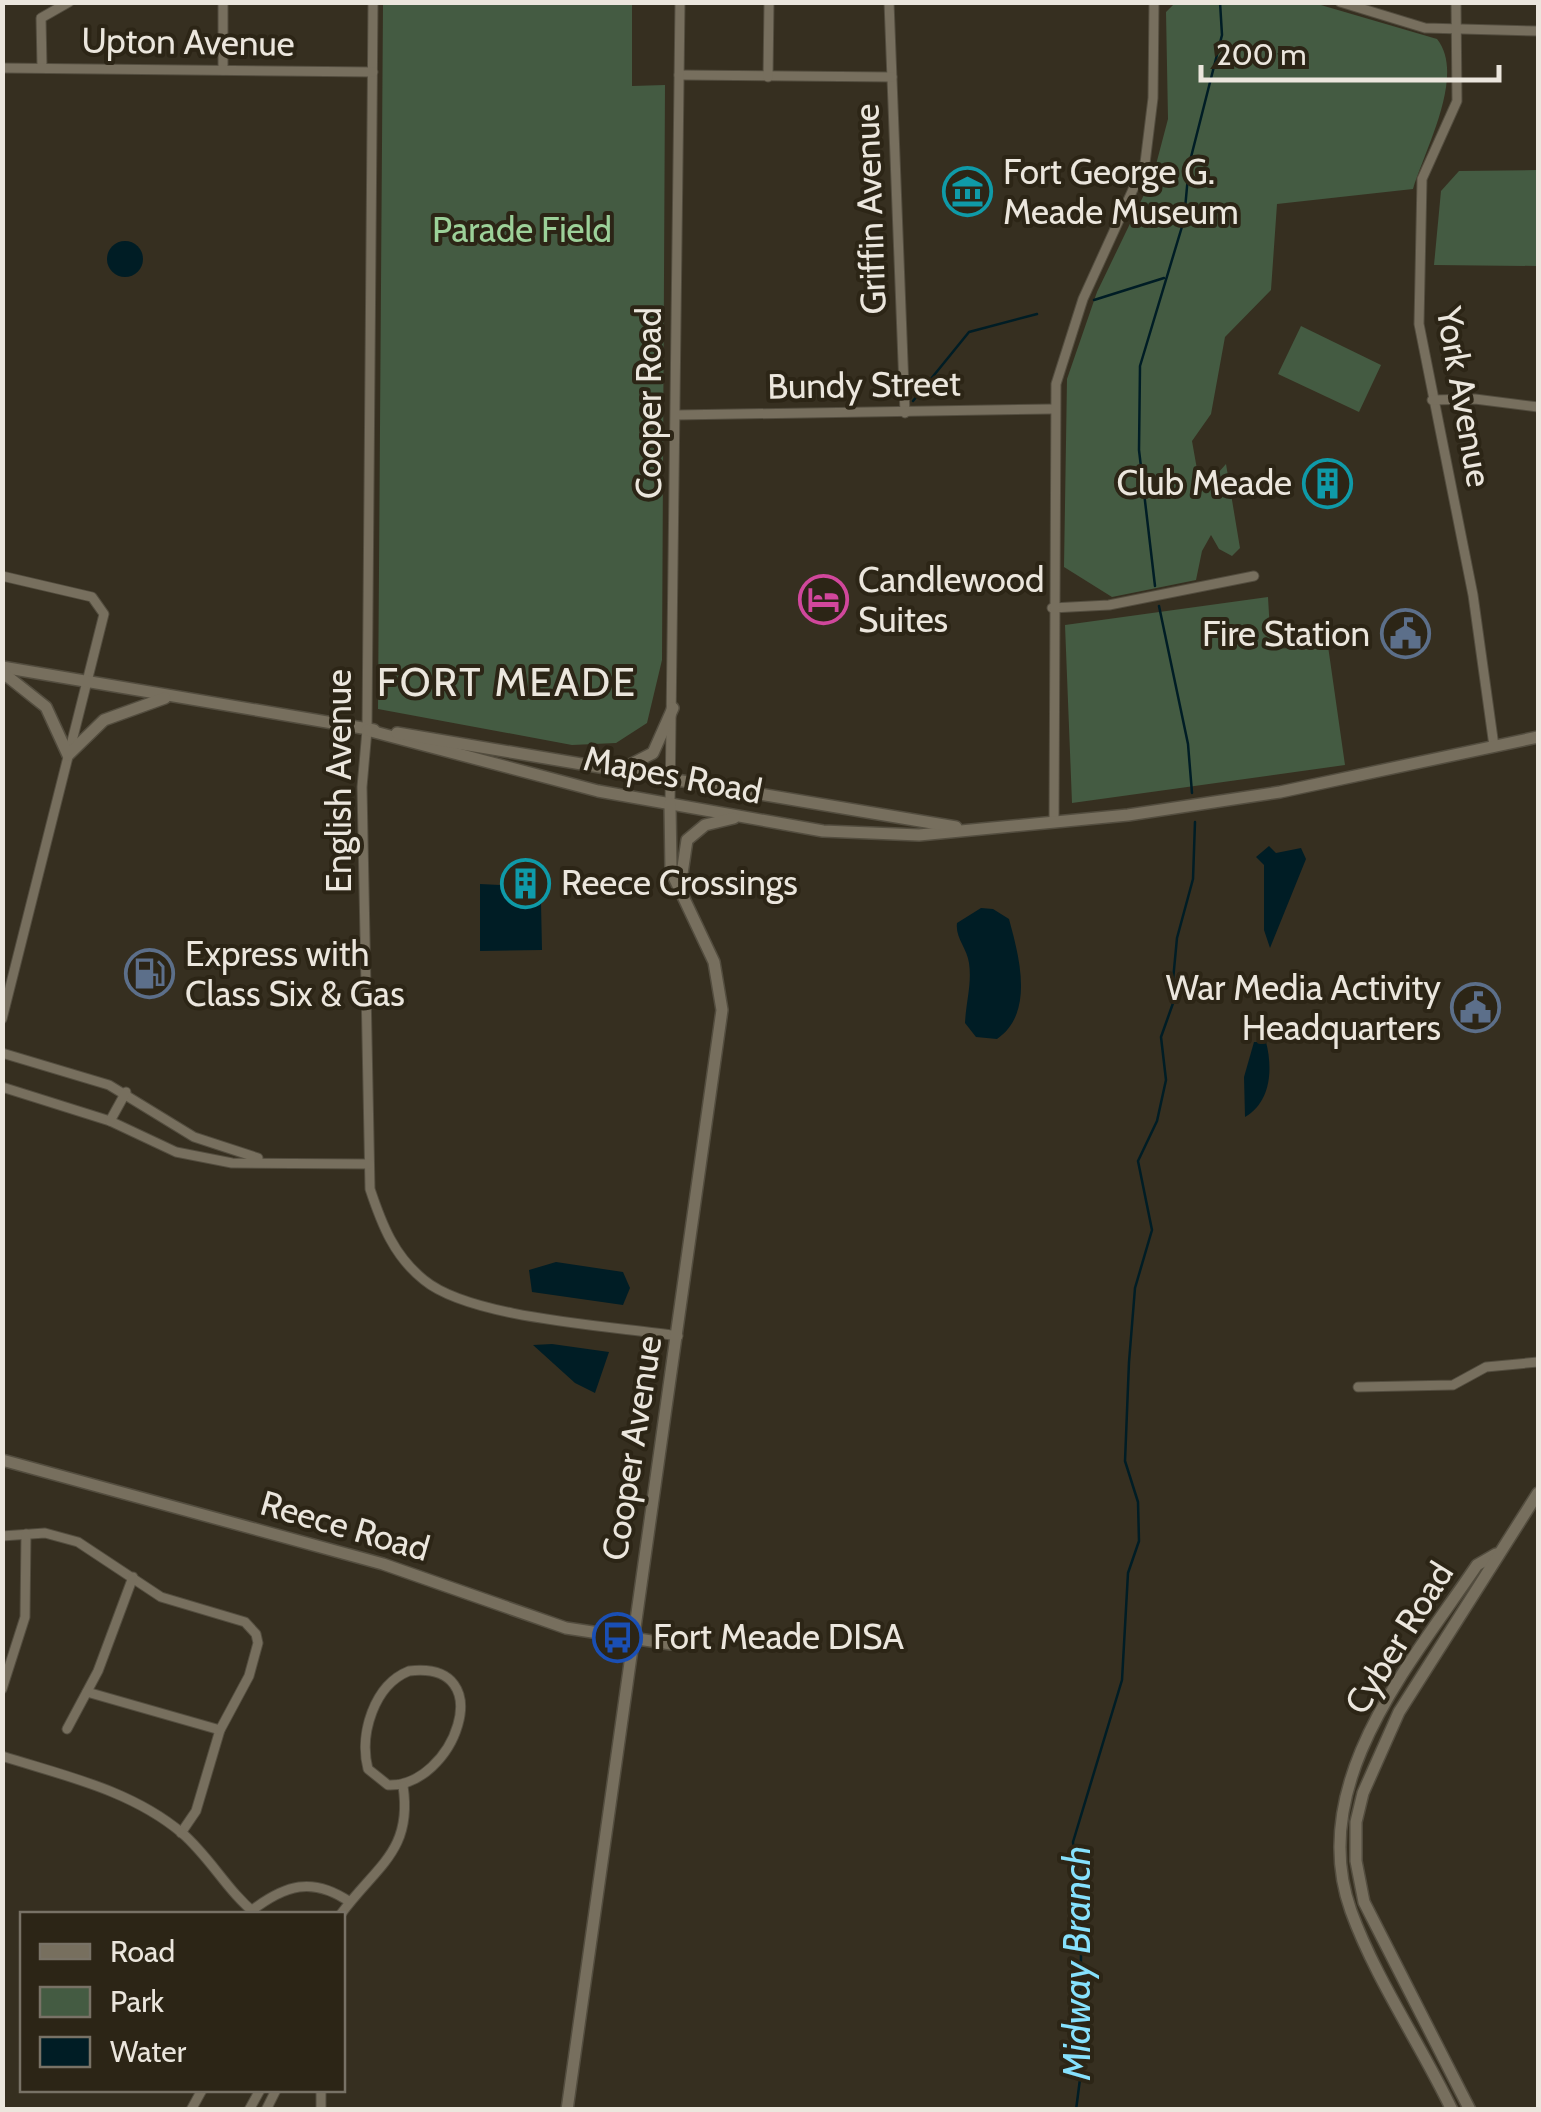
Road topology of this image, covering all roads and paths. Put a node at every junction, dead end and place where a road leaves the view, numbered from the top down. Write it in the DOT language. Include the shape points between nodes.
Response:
graph roads {
  1 [pos="70,2"];
  2 [pos="223,2"];
  3 [pos="373,2"];
  4 [pos="680,2"];
  5 [pos="770,2"];
  6 [pos="888,2"];
  7 [pos="1154,2"];
  8 [pos="1340,2"];
  9 [pos="1456,2"];
  10 [pos="1538,31"];
  11 [pos="1457,32"];
  12 [pos="42,67"];
  13 [pos="2,68"];
  14 [pos="224,70"];
  15 [pos="373,72"];
  16 [pos="679,76"];
  17 [pos="768,76"];
  18 [pos="892,78"];
  19 [pos="1432,400"];
  20 [pos="1538,407"];
  21 [pos="1053,409"];
  22 [pos="905,413"];
  23 [pos="676,414"];
  24 [pos="2,576"];
  25 [pos="1254,576"];
  26 [pos="1052,608"];
  27 [pos="2,669"];
  28 [pos="86,681"];
  29 [pos="173,696"];
  30 [pos="672,708"];
  31 [pos="366,730"];
  32 [pos="1538,737"];
  33 [pos="1494,746"];
  34 [pos="68,756"];
  35 [pos="616,770"];
  36 [pos="671,780"];
  37 [pos="670,804"];
  38 [pos="742,816"];
  39 [pos="1054,822"];
  40 [pos="975,830"];
  41 [pos="680,892"];
  42 [pos="2,1020"];
  43 [pos="2,1053"];
  44 [pos="2,1087"];
  45 [pos="126,1092"];
  46 [pos="110,1121"];
  47 [pos="194,1136"];
  48 [pos="186,1154"];
  49 [pos="266,1160"];
  50 [pos="369,1164"];
  51 [pos="678,1336"];
  52 [pos="1538,1362"];
  53 [pos="1358,1387"];
  54 [pos="2,1460"];
  55 [pos="1538,1493"];
  56 [pos="26,1534"];
  57 [pos="2,1536"];
  58 [pos="1496,1554"];
  59 [pos="132,1577"];
  60 [pos="630,1639"];
  61 [pos="671,1644"];
  62 [pos="2,1688"];
  63 [pos="87,1692"];
  64 [pos="67,1729"];
  65 [pos="220,1730"];
  66 [pos="2,1756"];
  67 [pos="403,1786"];
  68 [pos="181,1833"];
  69 [pos="350,1902"];
  70 [pos="252,1912"];
  71 [pos="254,1912"];
  72 [pos="342,1912"];
  73 [pos="567,2110"];
  74 [pos="1452,2110"];
  75 [pos="1470,2110"];
  1 -- 12 [label="street" via="41,18"];
  2 -- 14 [label="street"];
  3 -- 15 [label="street, English Avenue"];
  4 -- 16 [label="street, Cooper Road"];
  5 -- 17 [label="street"];
  6 -- 18 [label="street, Griffin Avenue"];
  7 -- 21 [label="street" via="1154,98 1145,163 1070,332"];
  8 -- 11 [label="street"];
  9 -- 11 [label="street, York Avenue"];
  10 -- 11 [label="street"];
  11 -- 19 [label="street, York Avenue" via="1457,101 1428,162 1420,200 1419,324"];
  12 -- 13 [label="street, Upton Avenue"];
  12 -- 14 [label="street, Upton Avenue"];
  14 -- 15 [label="street, Upton Avenue"];
  15 -- 31 [label="street, English Avenue"];
  16 -- 17 [label="street"];
  16 -- 23 [label="street, Cooper Road"];
  17 -- 18 [label="street"];
  18 -- 22 [label="street, Griffin Avenue"];
  19 -- 20 [label="street"];
  19 -- 33 [label="street, York Avenue" via="1473,595"];
  21 -- 22 [label="street, Bundy Street"];
  21 -- 26 [label="street"];
  22 -- 23 [label="street, Bundy Street"];
  23 -- 30 [label="street, Cooper Road"];
  24 -- 28 [label="street" via="98,601 104,614"];
  25 -- 26 [label="street"];
  26 -- 39 [label="street"];
  27 -- 28 [label="street, Mapes Road"];
  27 -- 34 [label="street" via="46,707"];
  28 -- 29 [label="street, Mapes Road"];
  28 -- 34 [label="street"];
  29 -- 31 [label="street, Mapes Road"];
  29 -- 34 [label="street" via="104,720"];
  30 -- 35 [label="street" via="653,753"];
  30 -- 36 [label="street, Cooper Road"];
  31 -- 35 [label="street, Mapes Road"];
  31 -- 37 [label="street, Mapes Road"];
  31 -- 50 [label="street, English Avenue"];
  32 -- 33 [label="street, Mapes Road"];
  33 -- 39 [label="street, Mapes Road" via="1280,792"];
  34 -- 42 [label="street"];
  35 -- 36 [label="street, Mapes Road"];
  36 -- 37 [label="street, Cooper Road"];
  36 -- 40 [label="street, Mapes Road"];
  37 -- 38 [label="street, Mapes Road"];
  37 -- 41 [label="street, Cooper Avenue" via="669,856"];
  38 -- 40 [label="street, Mapes Road" via="822,831"];
  38 -- 41 [label="street" via="692,835 684,847"];
  39 -- 40 [label="street, Mapes Road"];
  41 -- 51 [label="street, Cooper Avenue" via="714,962 722,1010"];
  43 -- 45 [label="street"];
  44 -- 46 [label="street"];
  45 -- 46 [label="street"];
  45 -- 47 [label="street"];
  46 -- 48 [label="street"];
  47 -- 48 [label="street"];
  47 -- 49 [label="street"];
  48 -- 49 [label="street" via="232,1164"];
  49 -- 50 [label="street"];
  50 -- 51 [label="street, English Avenue" via="383,1230 426,1282 474,1306"];
  51 -- 60 [label="street, Cooper Avenue"];
  52 -- 53 [label="street" via="1486,1366 1453,1384"];
  54 -- 60 [label="street, Reece Road" via="383,1564 566,1628"];
  55 -- 58 [label="street"];
  56 -- 57 [label="street"];
  56 -- 59 [label="street" via="78,1542"];
  56 -- 62 [label="street" via="25,1617"];
  58 -- 74 [label="street, Cyber Road" via="1477,1564 1385,1706 1347,1788 1339,1832 1342,1877 1356,1925"];
  58 -- 75 [label="street, Cyber Road" via="1491,1574 1399,1712 1362,1793 1355,1835 1370,1917"];
  59 -- 63 [label="street"];
  59 -- 65 [label="street" via="161,1596 246,1622 256,1634 249,1676"];
  60 -- 61 [label="street, Reece Road"];
  60 -- 73 [label="street, Cooper Avenue"];
  63 -- 64 [label="street"];
  63 -- 65 [label="street"];
  65 -- 68 [label="street" via="196,1812"];
  66 -- 68 [label="street" via="118,1794"];
  67 -- 67 [label="street" via="388,1786 368,1768 369,1725 389,1682 409,1671 428,1671 457,1692 462,1718 450,1744 416,1782"];
  67 -- 69 [label="street" via="402,1838"];
  68 -- 70 [label="street"];
  69 -- 71 [label="street" via="324,1887 299,1884 279,1890"];
  69 -- 72 [label="street"];
}
